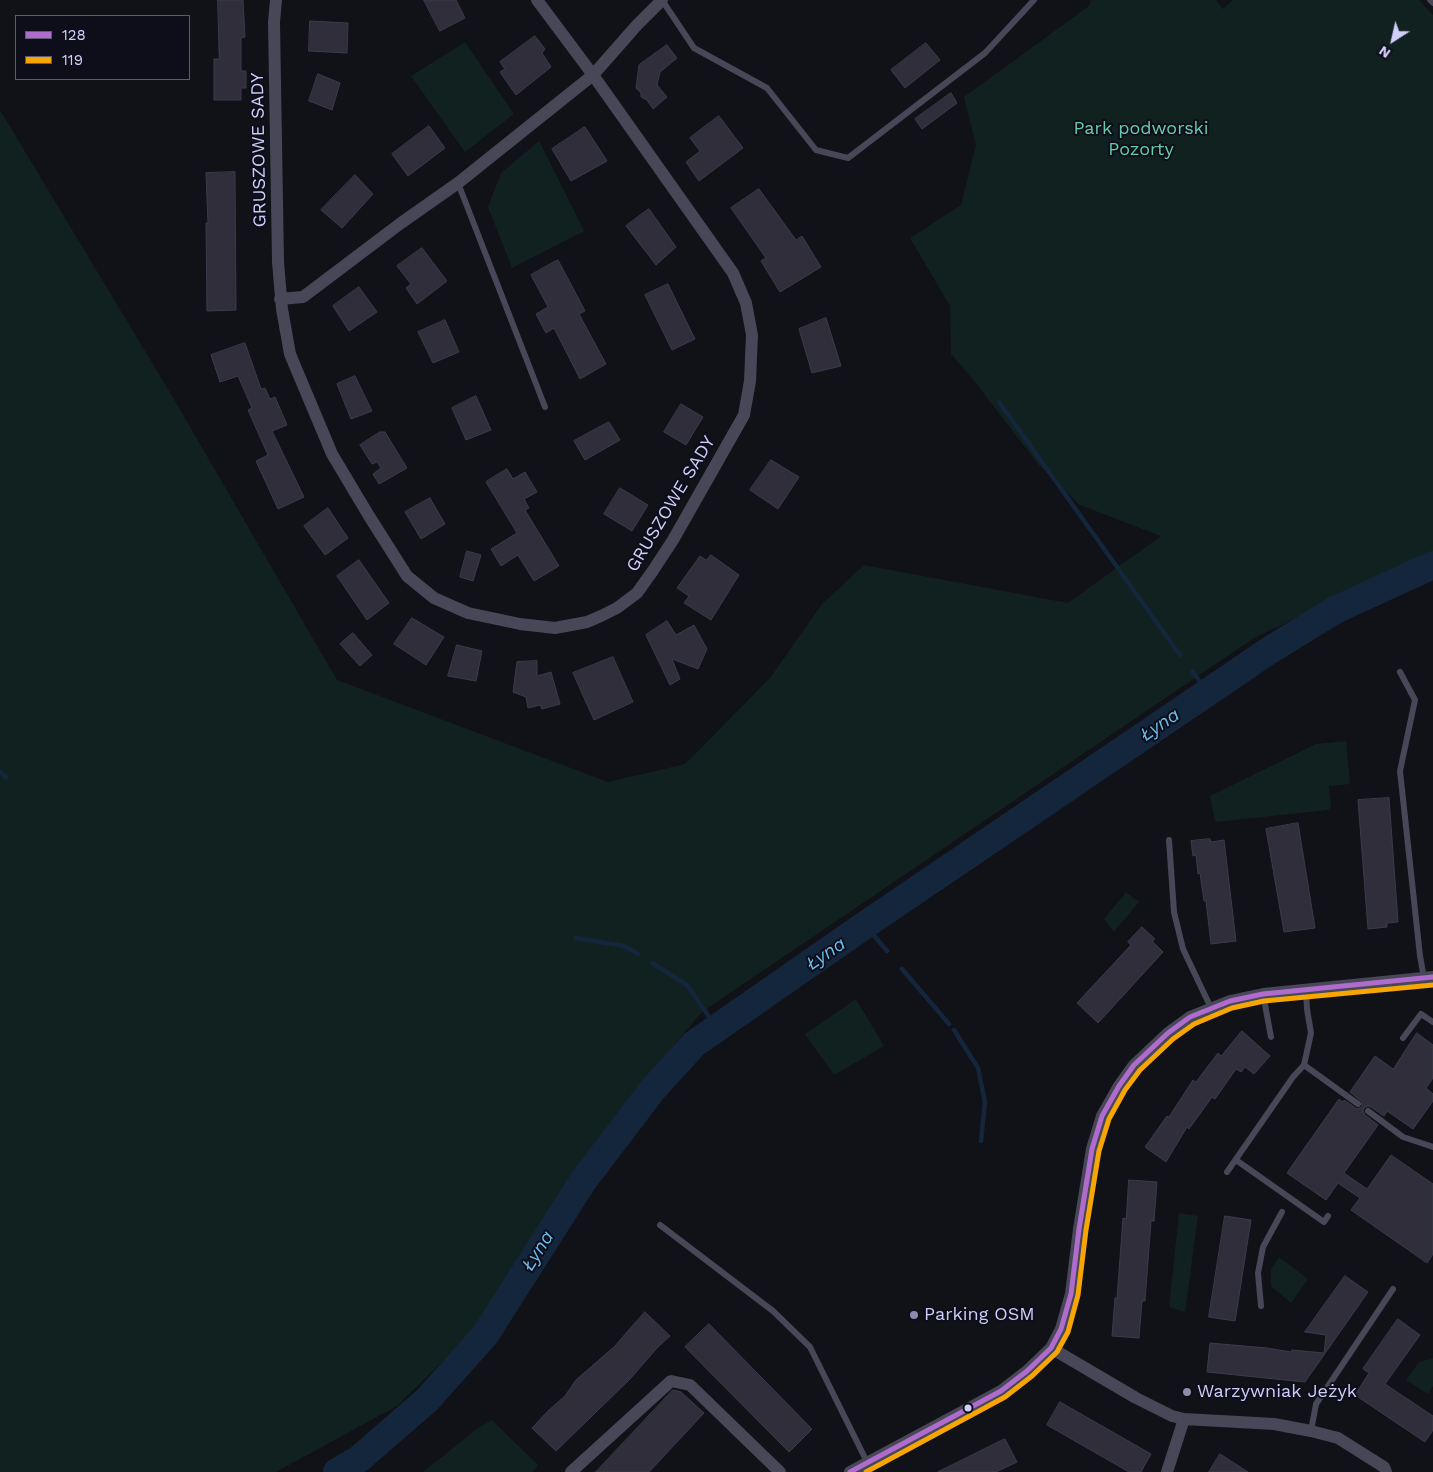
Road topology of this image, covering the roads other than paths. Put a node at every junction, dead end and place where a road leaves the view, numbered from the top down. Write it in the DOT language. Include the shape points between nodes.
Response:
graph roads {
  1 [pos="276,0"];
  2 [pos="537,0"];
  3 [pos="662,0"];
  4 [pos="1034,0"];
  5 [pos="593,74"];
  6 [pos="458,183"];
  7 [pos="280,299"];
  8 [pos="545,407"];
  9 [pos="1400,672"];
  10 [pos="1169,840"];
  11 [pos="1428,978"];
  12 [pos="1306,990"];
  13 [pos="1263,994"];
  14 [pos="1211,1008"];
  15 [pos="1433,1022"];
  16 [pos="1272,1037"];
  17 [pos="1403,1038"];
  18 [pos="1304,1065"];
  19 [pos="1358,1104"];
  20 [pos="1368,1111"];
  21 [pos="1433,1147"];
  22 [pos="1236,1160"];
  23 [pos="1227,1172"];
  24 [pos="1282,1212"];
  25 [pos="1328,1216"];
  26 [pos="660,1226"];
  27 [pos="1393,1289"];
  28 [pos="1261,1306"];
  29 [pos="1051,1348"];
  30 [pos="1184,1419"];
  31 [pos="1311,1431"];
  32 [pos="867,1462"];
  33 [pos="571,1472"];
  34 [pos="780,1472"];
  35 [pos="850,1472"];
  36 [pos="1167,1472"];
  37 [pos="1386,1472"];
  1 -- 7 [label="street, GRUSZOWE SADY"];
  2 -- 5 [label="street, GRUSZOWE SADY"];
  3 -- 4 [label="lane" via="694,48 767,88 816,150 848,158 985,54"];
  3 -- 5 [label="street"];
  5 -- 6 [label="street"];
  5 -- 7 [label="street, GRUSZOWE SADY" via="733,273 746,303 752,335 750,381 744,415 652,572 637,593 617,608 587,622 554,628 520,624 468,613 434,598 408,576 332,454 290,354"];
  6 -- 7 [label="street" via="303,297"];
  6 -- 8 [label="lane"];
  9 -- 11 [label="lane" via="1415,700 1400,772 1420,956"];
  10 -- 14 [label="lane" via="1174,912 1183,949"];
  11 -- 12 [label="street"];
  12 -- 13 [label="street"];
  12 -- 18 [label="lane" via="1311,1033"];
  13 -- 14 [label="street"];
  13 -- 16 [label="lane"];
  14 -- 29 [label="street" via="1190,1017 1149,1050 1119,1086 1102,1116 1092,1149 1071,1294 1061,1329"];
  15 -- 17 [label="lane" via="1421,1014"];
  18 -- 19 [label="lane"];
  18 -- 22 [label="lane"];
  20 -- 21 [label="lane" via="1403,1137"];
  22 -- 23 [label="lane"];
  22 -- 25 [label="lane" via="1324,1222"];
  24 -- 28 [label="lane" via="1263,1247 1258,1273"];
  26 -- 32 [label="lane" via="773,1311 810,1347"];
  27 -- 31 [label="lane" via="1316,1404"];
  29 -- 30 [label="street" via="1136,1398"];
  29 -- 32 [label="street" via="1001,1391"];
  30 -- 31 [label="street" via="1274,1424"];
  30 -- 36 [label="street"];
  31 -- 37 [label="street" via="1338,1438 1384,1467"];
  32 -- 35 [label="street"];
  33 -- 34 [label="street" via="671,1381 690,1385"];
}
